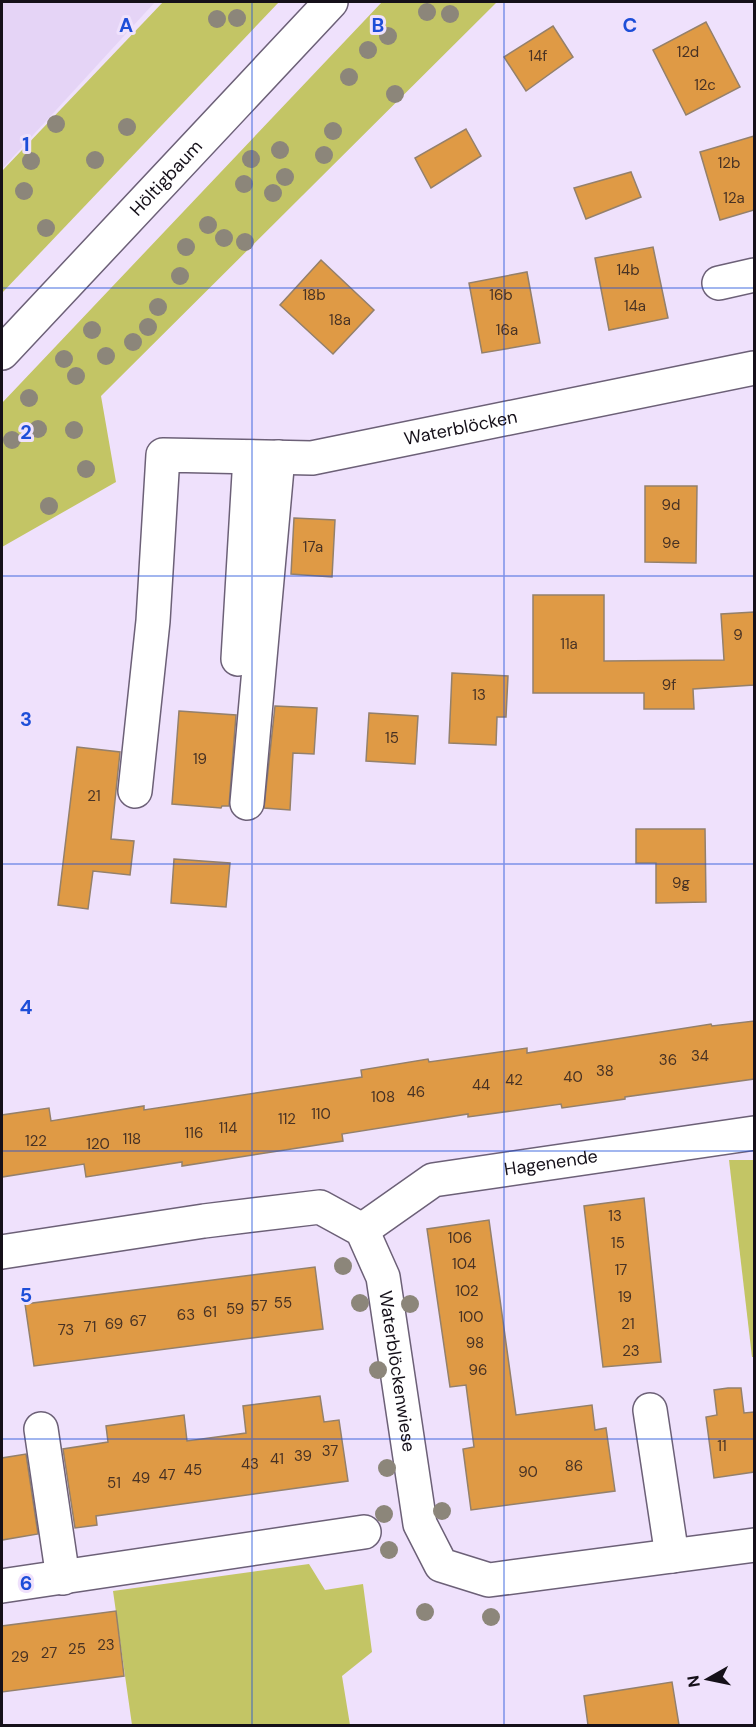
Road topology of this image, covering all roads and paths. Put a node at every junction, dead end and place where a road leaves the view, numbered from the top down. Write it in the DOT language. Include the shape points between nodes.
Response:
graph roads {
  1 [pos="331,2"];
  2 [pos="754,275"];
  3 [pos="719,283"];
  4 [pos="2,353"];
  5 [pos="754,368"];
  6 [pos="264,457"];
  7 [pos="135,791"];
  8 [pos="239,792"];
  9 [pos="754,1133"];
  10 [pos="362,1230"];
  11 [pos="2,1252"];
  12 [pos="650,1410"];
  13 [pos="41,1429"];
  14 [pos="364,1532"];
  15 [pos="754,1545"];
  16 [pos="672,1556"];
  17 [pos="63,1578"];
  18 [pos="2,1586"];
  1 -- 4 [label="street, Höltigbaum"];
  2 -- 3 [label="street"];
  5 -- 6 [label="street, Waterblöcken" via="312,458"];
  6 -- 7 [label="street, Waterblöcken" via="163,455 154,609"];
  6 -- 8 [label="street"];
  9 -- 10 [label="street, Hagenende" via="433,1180"];
  10 -- 11 [label="street" via="320,1207"];
  10 -- 16 [label="street, Waterblöckenwiese" via="383,1277 420,1524 441,1564 489,1580"];
  12 -- 16 [label="street"];
  13 -- 17 [label="street"];
  14 -- 17 [label="street"];
  15 -- 16 [label="street, Waterblöckenwiese"];
  17 -- 18 [label="street"];
}
